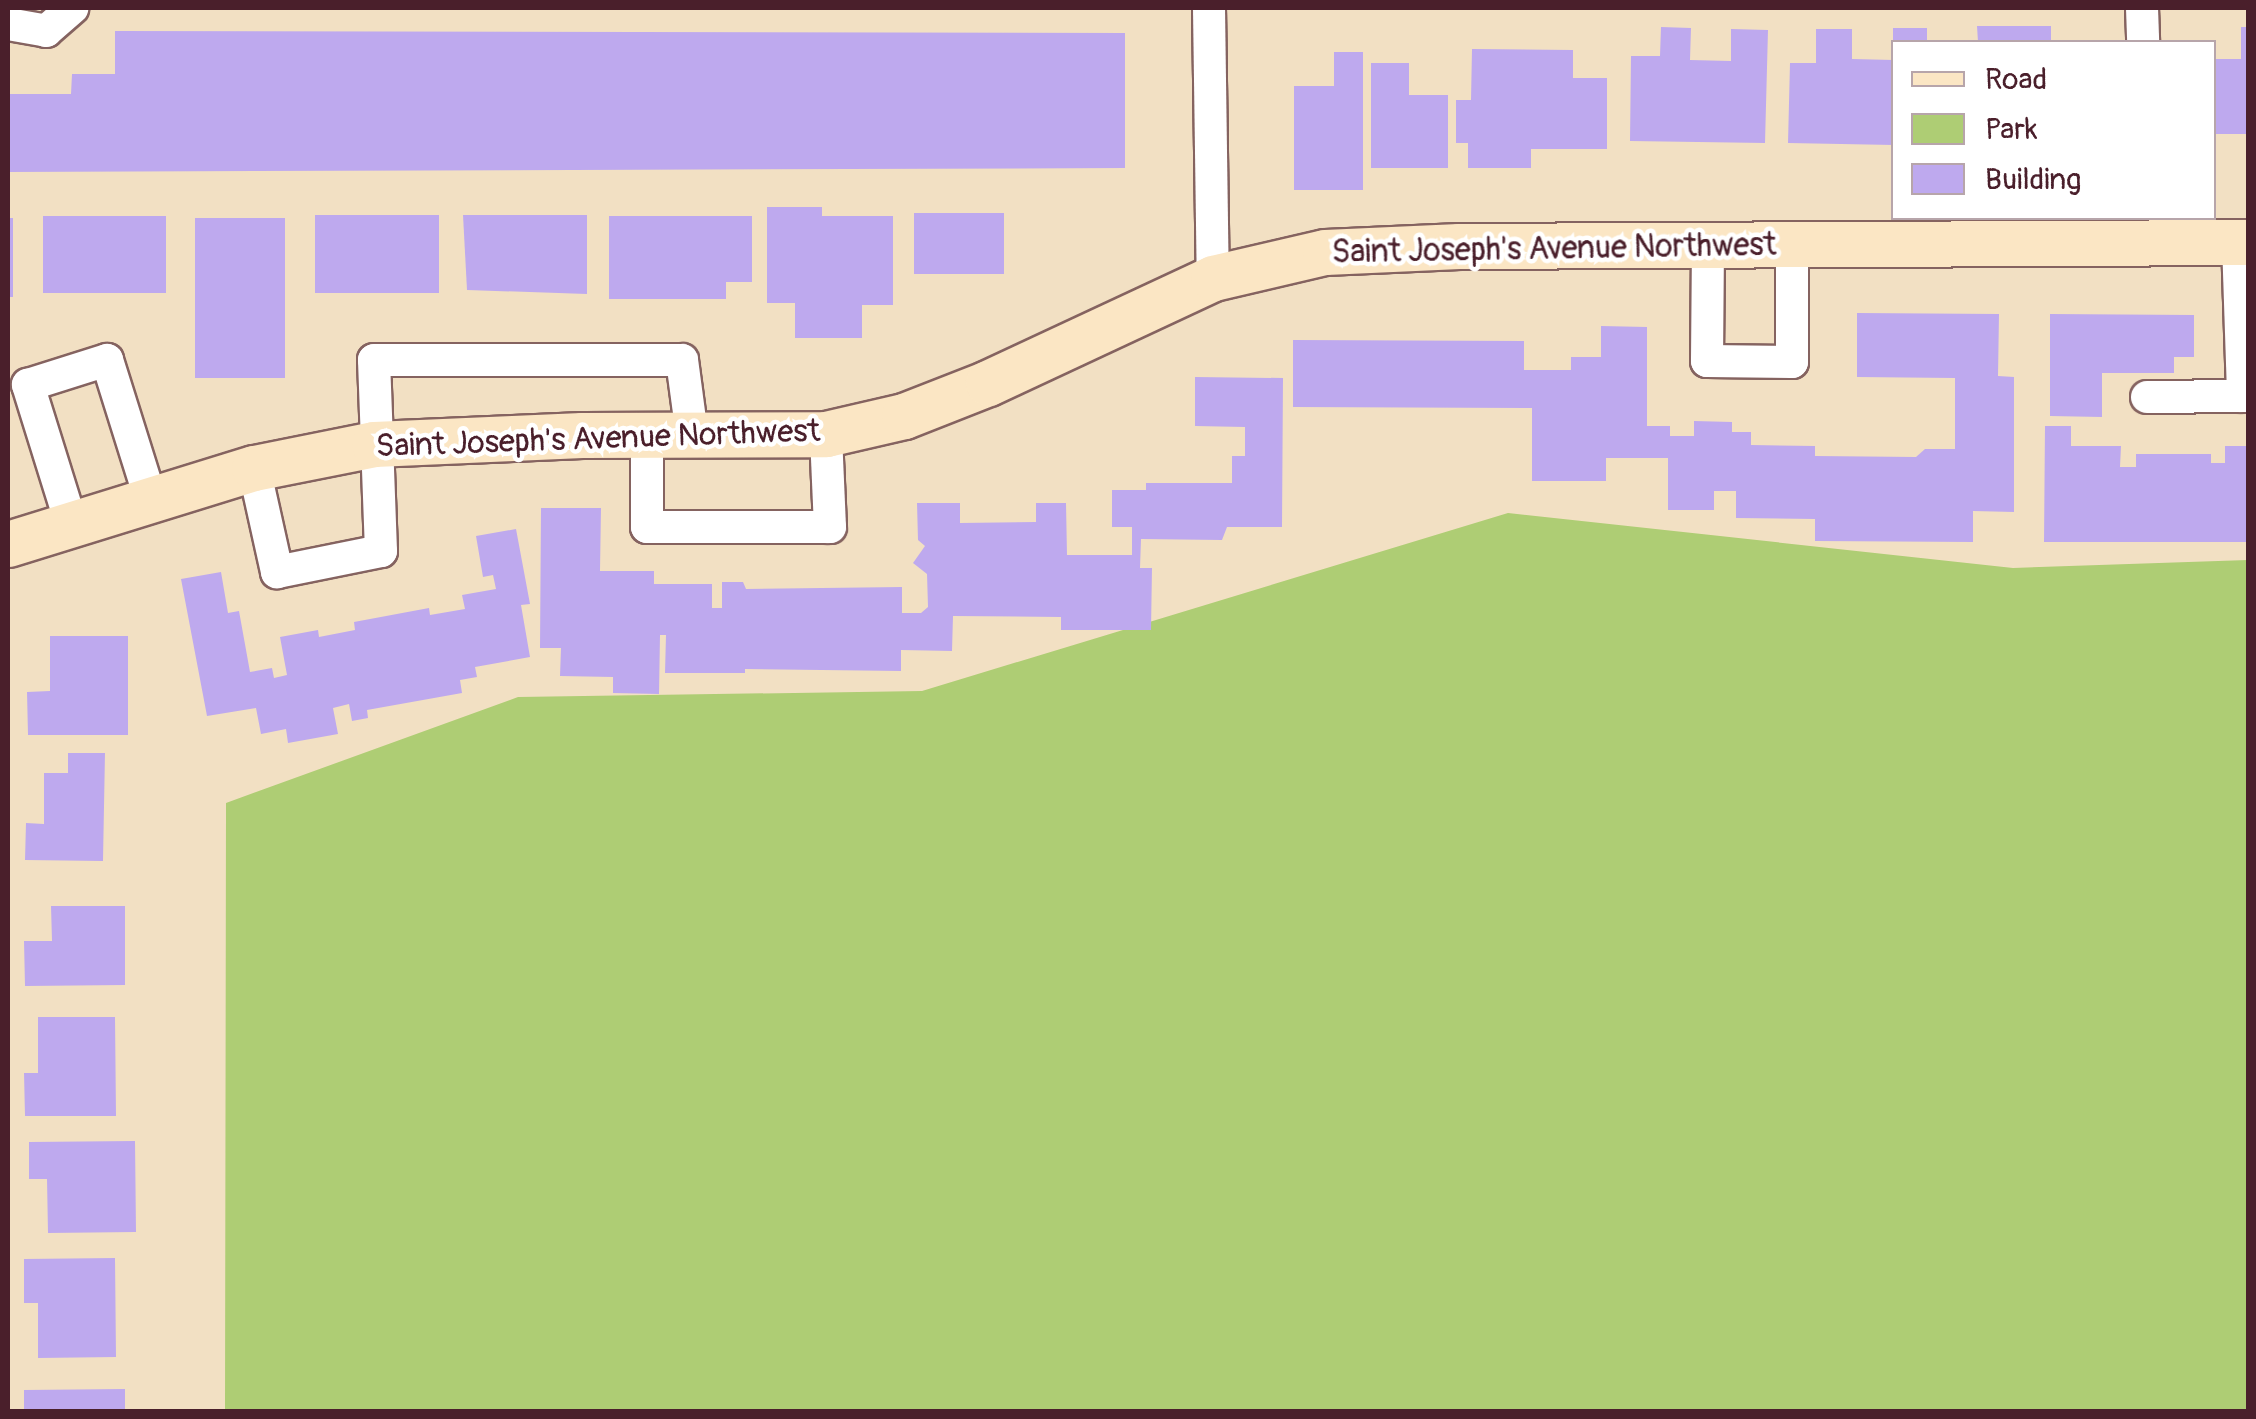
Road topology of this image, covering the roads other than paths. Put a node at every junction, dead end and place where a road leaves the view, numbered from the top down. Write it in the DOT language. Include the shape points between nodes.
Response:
graph roads {
  1 [pos="72,8"];
  2 [pos="1209,8"];
  3 [pos="2142,8"];
  4 [pos="8,24"];
  5 [pos="2143,40"];
  6 [pos="2146,230"];
  7 [pos="2243,242"];
  8 [pos="1792,244"];
  9 [pos="1708,245"];
  10 [pos="1212,278"];
  11 [pos="2246,396"];
  12 [pos="2147,397"];
  13 [pos="826,434"];
  14 [pos="692,435"];
  15 [pos="647,436"];
  16 [pos="374,444"];
  17 [pos="254,468"];
  18 [pos="150,497"];
  19 [pos="72,523"];
  20 [pos="8,544"];
  1 -- 4 [label="street" via="46,30"];
  2 -- 10 [label="street"];
  3 -- 5 [label="street"];
  6 -- 7 [label="street, Saint Joseph's Avenue Northwest"];
  6 -- 8 [label="street, Saint Joseph's Avenue Northwest"];
  7 -- 11 [label="street"];
  8 -- 9 [label="street, Saint Joseph's Avenue Northwest"];
  8 -- 9 [label="street" via="1792,362 1707,361"];
  9 -- 10 [label="street, Saint Joseph's Avenue Northwest" via="1325,252"];
  10 -- 13 [label="street, Saint Joseph's Avenue Northwest" via="988,383 904,416"];
  11 -- 12 [label="street"];
  13 -- 14 [label="street, Saint Joseph's Avenue Northwest"];
  13 -- 15 [label="street" via="830,527 647,528"];
  14 -- 15 [label="street, Saint Joseph's Avenue Northwest"];
  14 -- 16 [label="street" via="682,360 374,360"];
  15 -- 16 [label="street, Saint Joseph's Avenue Northwest"];
  16 -- 17 [label="street, Saint Joseph's Avenue Northwest"];
  16 -- 17 [label="street" via="381,550 277,572"];
  17 -- 18 [label="street, Saint Joseph's Avenue Northwest"];
  18 -- 19 [label="street, Saint Joseph's Avenue Northwest"];
  18 -- 19 [label="street" via="108,360 28,385"];
  19 -- 20 [label="street, Saint Joseph's Avenue Northwest"];
}
